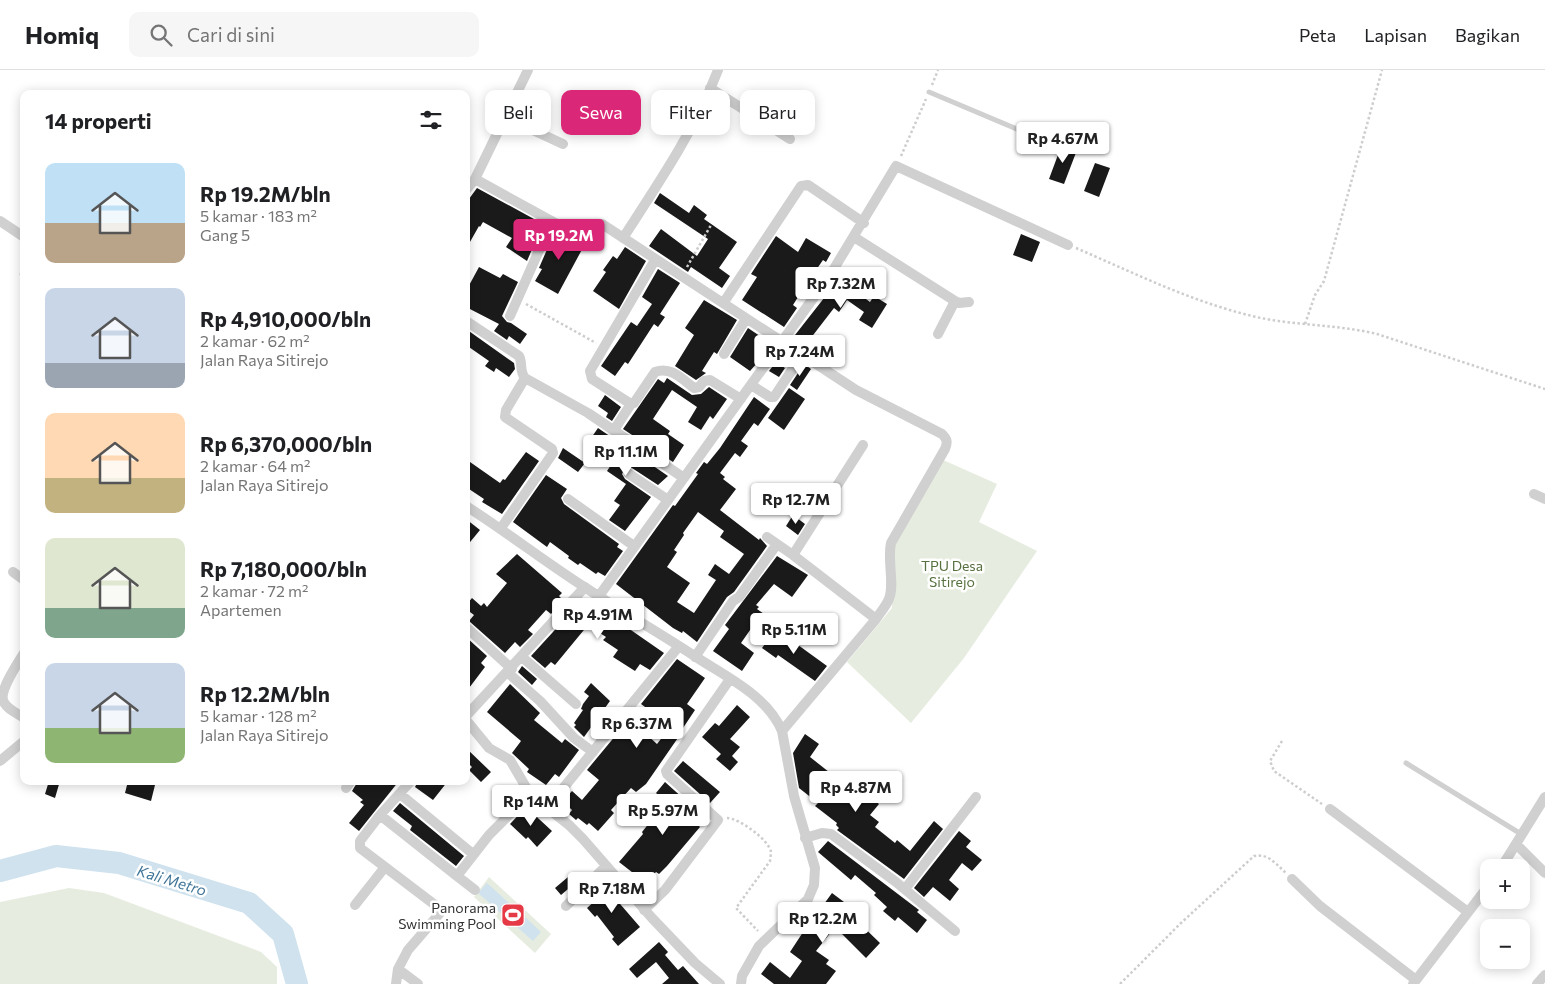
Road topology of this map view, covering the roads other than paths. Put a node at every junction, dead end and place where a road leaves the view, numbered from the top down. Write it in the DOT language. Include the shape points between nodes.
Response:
graph roads {
  1 [pos="528,70"];
  2 [pos="718,70"];
  3 [pos="710,88"];
  4 [pos="518,90"];
  5 [pos="929,92"];
  6 [pos="496,135"];
  7 [pos="544,135"];
  8 [pos="790,138"];
  9 [pos="563,144"];
  10 [pos="1057,146"];
  11 [pos="474,179"];
  12 [pos="470,184"];
  13 [pos="0,221"];
  14 [pos="552,221"];
  15 [pos="864,222"];
  16 [pos="20,234"];
  17 [pos="854,237"];
  18 [pos="623,238"];
  19 [pos="1068,245"];
  20 [pos="655,260"];
  21 [pos="955,301"];
  22 [pos="724,302"];
  23 [pos="969,302"];
  24 [pos="510,316"];
  25 [pos="746,320"];
  26 [pos="470,324"];
  27 [pos="938,334"];
  28 [pos="783,342"];
  29 [pos="724,354"];
  30 [pos="802,355"];
  31 [pos="527,379"];
  32 [pos="752,385"];
  33 [pos="741,399"];
  34 [pos="631,404"];
  35 [pos="614,430"];
  36 [pos="863,446"];
  37 [pos="629,474"];
  38 [pos="684,478"];
  39 [pos="1534,494"];
  40 [pos="568,499"];
  41 [pos="1545,499"];
  42 [pos="668,500"];
  43 [pos="470,509"];
  44 [pos="501,528"];
  45 [pos="767,537"];
  46 [pos="777,544"];
  47 [pos="634,546"];
  48 [pos="792,555"];
  49 [pos="13,572"];
  50 [pos="20,577"];
  51 [pos="585,588"];
  52 [pos="598,596"];
  53 [pos="876,619"];
  54 [pos="470,631"];
  55 [pos="679,646"];
  56 [pos="522,657"];
  57 [pos="695,657"];
  58 [pos="20,660"];
  59 [pos="510,671"];
  60 [pos="730,679"];
  61 [pos="576,704"];
  62 [pos="470,712"];
  63 [pos="20,715"];
  64 [pos="470,720"];
  65 [pos="782,731"];
  66 [pos="20,744"];
  67 [pos="593,752"];
  68 [pos="0,761"];
  69 [pos="1406,763"];
  70 [pos="406,785"];
  71 [pos="400,794"];
  72 [pos="530,794"];
  73 [pos="976,797"];
  74 [pos="1545,797"];
  75 [pos="547,808"];
  76 [pos="1330,809"];
  77 [pos="380,815"];
  78 [pos="1521,834"];
  79 [pos="805,838"];
  80 [pos="1517,845"];
  81 [pos="473,854"];
  82 [pos="1507,859"];
  83 [pos="606,866"];
  84 [pos="384,867"];
  85 [pos="1545,873"];
  86 [pos="457,876"];
  87 [pos="1292,879"];
  88 [pos="905,889"];
  89 [pos="475,890"];
  90 [pos="1480,897"];
  91 [pos="355,904"];
  92 [pos="566,906"];
  93 [pos="644,910"];
  94 [pos="1468,912"];
  95 [pos="955,931"];
  96 [pos="398,969"];
  97 [pos="1545,975"];
  98 [pos="1414,982"];
  99 [pos="396,984"];
  100 [pos="418,984"];
  101 [pos="720,984"];
  102 [pos="741,984"];
  103 [pos="1537,984"];
  1 -- 4 [label="street"];
  2 -- 3 [label="street"];
  3 -- 8 [label="street"];
  3 -- 18 [label="street" via="673,160"];
  5 -- 10 [label="lane"];
  6 -- 11 [label="street"];
  7 -- 9 [label="street"];
  11 -- 12 [label="street"];
  11 -- 14 [label="street"];
  13 -- 16 [label="street"];
  14 -- 18 [label="street" via="584,234 602,224"];
  14 -- 24 [label="street"];
  15 -- 17 [label="street"];
  15 -- 19 [label="street" via="896,166"];
  15 -- 22 [label="street" via="808,185 801,186"];
  17 -- 21 [label="street"];
  17 -- 28 [label="street"];
  18 -- 20 [label="street"];
  20 -- 22 [label="street"];
  20 -- 34 [label="street" via="589,376"];
  21 -- 23 [label="street"];
  21 -- 27 [label="street"];
  22 -- 25 [label="street"];
  25 -- 28 [label="street"];
  25 -- 29 [label="street"];
  26 -- 31 [label="street" via="519,356 520,370"];
  28 -- 30 [label="street"];
  28 -- 32 [label="street"];
  30 -- 32 [label="street" via="772,397"];
  30 -- 53 [label="street" via="856,390 942,434 947,443 892,543 890,595"];
  31 -- 35 [label="street"];
  31 -- 44 [label="street" via="506,410 505,417 552,448 553,453"];
  32 -- 33 [label="street"];
  33 -- 34 [label="street" via="710,380 694,388 664,370 655,372"];
  33 -- 38 [label="street"];
  34 -- 35 [label="street"];
  35 -- 38 [label="street"];
  36 -- 48 [label="street"];
  37 -- 42 [label="street"];
  38 -- 42 [label="street"];
  39 -- 41 [label="street"];
  40 -- 47 [label="street"];
  42 -- 47 [label="street"];
  43 -- 44 [label="street"];
  44 -- 51 [label="street"];
  45 -- 46 [label="street"];
  46 -- 48 [label="street"];
  46 -- 57 [label="street"];
  47 -- 52 [label="street"];
  48 -- 53 [label="street"];
  49 -- 50 [label="street"];
  51 -- 52 [label="street"];
  51 -- 56 [label="street"];
  52 -- 55 [label="street"];
  53 -- 65 [label="street"];
  54 -- 59 [label="street"];
  55 -- 57 [label="street"];
  55 -- 67 [label="street"];
  56 -- 59 [label="street"];
  56 -- 61 [label="street"];
  57 -- 60 [label="street"];
  58 -- 63 [label="street" via="2,695 7,706"];
  59 -- 62 [label="street"];
  59 -- 67 [label="street" via="574,738"];
  60 -- 65 [label="street" via="768,709"];
  60 -- 93 [label="street" via="666,770 718,818 670,883"];
  64 -- 72 [label="street" via="489,748 510,760"];
  65 -- 79 [label="street"];
  66 -- 68 [label="street"];
  67 -- 75 [label="street"];
  69 -- 78 [label="lane"];
  70 -- 71 [label="street"];
  71 -- 77 [label="street"];
  71 -- 81 [label="street"];
  72 -- 75 [label="street"];
  72 -- 81 [label="street"];
  73 -- 88 [label="street"];
  74 -- 78 [label="street"];
  75 -- 83 [label="street" via="576,832"];
  76 -- 94 [label="street"];
  77 -- 84 [label="street" via="359,845"];
  77 -- 86 [label="street"];
  78 -- 80 [label="street"];
  79 -- 88 [label="street" via="831,834"];
  79 -- 102 [label="street" via="815,868 813,892 767,936 750,960"];
  80 -- 82 [label="street"];
  80 -- 85 [label="street"];
  81 -- 86 [label="street"];
  83 -- 92 [label="street"];
  83 -- 93 [label="street"];
  84 -- 91 [label="street"];
  84 -- 96 [label="street" via="440,911 408,950"];
  86 -- 89 [label="street"];
  87 -- 98 [label="street" via="1320,906"];
  88 -- 95 [label="street"];
  90 -- 94 [label="street"];
  93 -- 101 [label="street"];
  94 -- 98 [label="street"];
  96 -- 99 [label="street"];
  96 -- 100 [label="street"];
  97 -- 103 [label="street"];
}
